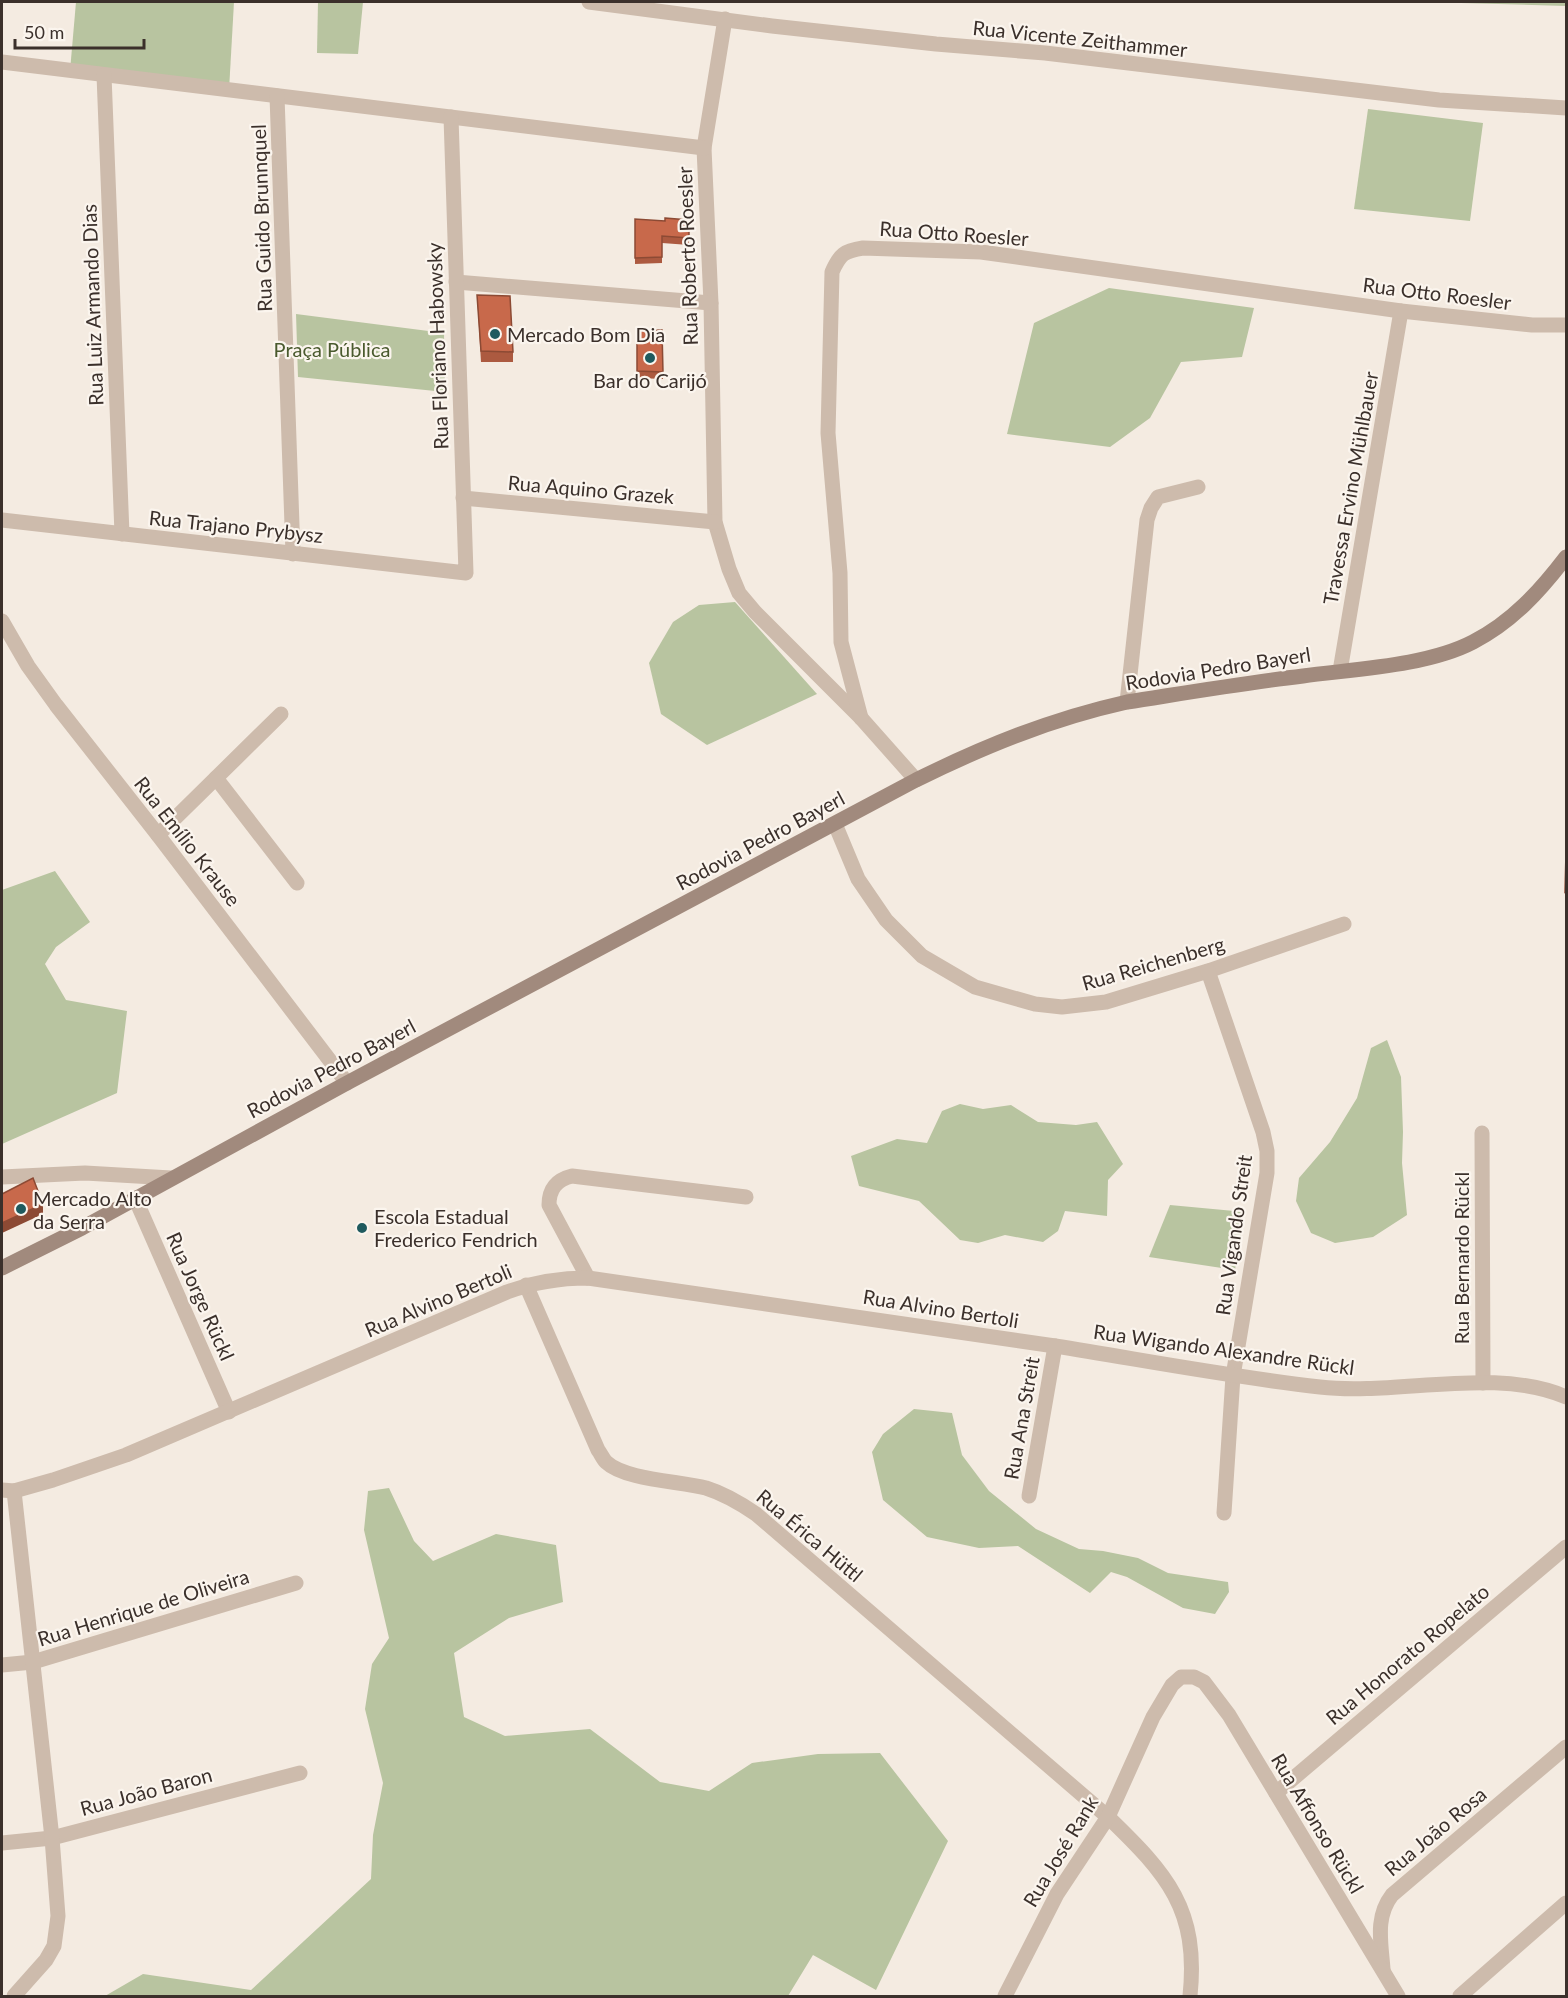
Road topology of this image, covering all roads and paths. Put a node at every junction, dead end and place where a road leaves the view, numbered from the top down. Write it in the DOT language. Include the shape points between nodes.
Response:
graph roads {
  1 [pos="589,2"];
  2 [pos="725,20"];
  3 [pos="2,62"];
  4 [pos="104,75"];
  5 [pos="277,96"];
  6 [pos="1566,108"];
  7 [pos="451,117"];
  8 [pos="704,148"];
  9 [pos="456,282"];
  10 [pos="711,303"];
  11 [pos="1401,311"];
  12 [pos="1566,325"];
  13 [pos="1198,487"];
  14 [pos="463,498"];
  15 [pos="2,520"];
  16 [pos="715,522"];
  17 [pos="122,534"];
  18 [pos="293,554"];
  19 [pos="1566,557"];
  20 [pos="466,573"];
  21 [pos="2,621"];
  22 [pos="1340,671"];
  23 [pos="1127,702"];
  24 [pos="281,714"];
  25 [pos="861,718"];
  26 [pos="216,778"];
  27 [pos="916,780"];
  28 [pos="835,824"];
  29 [pos="158,835"];
  30 [pos="297,883"];
  31 [pos="1344,924"];
  32 [pos="1208,971"];
  33 [pos="347,1083"];
  34 [pos="1482,1133"];
  35 [pos="2,1177"];
  36 [pos="171,1178"];
  37 [pos="746,1197"];
  38 [pos="135,1198"];
  39 [pos="2,1268"];
  40 [pos="588,1278"];
  41 [pos="526,1285"];
  42 [pos="1055,1346"];
  43 [pos="1233,1376"];
  44 [pos="1483,1383"];
  45 [pos="1566,1397"];
  46 [pos="229,1412"];
  47 [pos="8,1491"];
  48 [pos="1029,1496"];
  49 [pos="1224,1513"];
  50 [pos="1566,1547"];
  51 [pos="296,1583"];
  52 [pos="33,1662"];
  53 [pos="2,1665"];
  54 [pos="1194,1677"];
  55 [pos="1566,1747"];
  56 [pos="300,1773"];
  57 [pos="1276,1793"];
  58 [pos="1108,1817"];
  59 [pos="52,1838"];
  60 [pos="2,1843"];
  61 [pos="1566,1903"];
  62 [pos="1383,1972"];
  63 [pos="14,1996"];
  64 [pos="1005,1996"];
  65 [pos="1190,1996"];
  66 [pos="1398,1996"];
  67 [pos="1460,1996"];
  1 -- 2 [label="street, Rua Vicente Zeithammer"];
  2 -- 6 [label="street, Rua Vicente Zeithammer" via="1439,100"];
  2 -- 8 [label="street"];
  3 -- 4 [label="street, Rua Roberto Roesler"];
  4 -- 5 [label="street, Rua Roberto Roesler"];
  4 -- 17 [label="street, Rua Luiz Armando Dias"];
  5 -- 7 [label="street, Rua Roberto Roesler"];
  5 -- 18 [label="street, Rua Guido Brunnquel"];
  7 -- 8 [label="street, Rua Roberto Roesler"];
  7 -- 9 [label="street, Rua Floriano Habowsky"];
  8 -- 10 [label="street, Rua Roberto Roesler"];
  9 -- 10 [label="street"];
  9 -- 14 [label="street, Rua Floriano Habowsky"];
  10 -- 16 [label="street, Rua Roberto Roesler"];
  11 -- 12 [label="street, Rua Otto Roesler"];
  11 -- 22 [label="street, Travessa Ervino Mühlbauer"];
  11 -- 25 [label="street, Rua Otto Roesler" via="981,252 863,248 847,251 832,272 828,433 840,573 841,642"];
  13 -- 23 [label="street" via="1158,497 1150,507"];
  14 -- 16 [label="street, Rua Aquino Grazek"];
  14 -- 20 [label="street, Rua Floriano Habowsky"];
  15 -- 17 [label="street, Rua Trajano Prybysz"];
  16 -- 25 [label="street, Rua Roberto Roesler" via="739,593"];
  17 -- 18 [label="street, Rua Trajano Prybysz"];
  18 -- 20 [label="street, Rua Trajano Prybysz"];
  19 -- 22 [label="main road, Rodovia Pedro Bayerl" via="1528,602 1470,643 1426,657"];
  21 -- 29 [label="street, Rua Emílio Krause" via="42,686"];
  22 -- 23 [label="main road, Rodovia Pedro Bayerl"];
  23 -- 27 [label="main road, Rodovia Pedro Bayerl" via="1006,738"];
  24 -- 26 [label="street"];
  25 -- 27 [label="street, Rua Roberto Roesler"];
  26 -- 29 [label="street"];
  26 -- 30 [label="street"];
  27 -- 28 [label="main road, Rodovia Pedro Bayerl"];
  28 -- 32 [label="street, Rua Reichenberg" via="858,879 886,920 922,956 975,987 1035,1004 1062,1007 1106,1002"];
  28 -- 33 [label="main road, Rodovia Pedro Bayerl"];
  29 -- 33 [label="street, Rua Emílio Krause"];
  31 -- 32 [label="street, Rua Reichenberg"];
  32 -- 43 [label="street, Rua Vigando Streit" via="1267,1151 1267,1173"];
  33 -- 36 [label="main road, Rodovia Pedro Bayerl"];
  34 -- 44 [label="street, Rua Bernardo Rückl"];
  35 -- 36 [label="street" via="85,1173"];
  36 -- 38 [label="main road, Rodovia Pedro Bayerl"];
  37 -- 40 [label="street" via="572,1176 561,1179 549,1196 549,1205"];
  38 -- 39 [label="main road, Rodovia Pedro Bayerl"];
  38 -- 46 [label="street, Rua Jorge Rückl"];
  40 -- 41 [label="street, Rua Alvino Bertoli"];
  40 -- 42 [label="street, Rua Alvino Bertoli"];
  41 -- 46 [label="street, Rua Alvino Bertoli"];
  41 -- 58 [label="street, Rua Érica Hüttl" via="606,1462 633,1474 720,1493 756,1514"];
  42 -- 43 [label="street, Rua Wigando Alexandre Rückl"];
  42 -- 48 [label="street, Rua Ana Streit"];
  43 -- 44 [label="street, Rua Wigando Alexandre Rückl" via="1324,1388"];
  43 -- 49 [label="street, Rua Vigando Streit"];
  44 -- 45 [label="street, Rua Wigando Alexandre Rückl" via="1538,1389"];
  46 -- 47 [label="street, Rua Alvino Bertoli" via="90,1469"];
  47 -- 52 [label="street"];
  50 -- 57 [label="street, Rua Honorato Ropelato"];
  51 -- 52 [label="street, Rua Henrique de Oliveira"];
  52 -- 53 [label="street, Rua Henrique de Oliveira"];
  52 -- 59 [label="street"];
  54 -- 57 [label="street, Rua Affonso Rückl" via="1217,1698"];
  54 -- 58 [label="street, Rua José Rank" via="1181,1677 1172,1684"];
  55 -- 62 [label="street, Rua João Rosa" via="1392,1895 1381,1914"];
  56 -- 59 [label="street, Rua João Baron"];
  57 -- 62 [label="street, Rua Affonso Rückl"];
  58 -- 64 [label="street, Rua José Rank" via="1057,1894"];
  58 -- 65 [label="street" via="1157,1868 1182,1909 1191,1946"];
  59 -- 60 [label="street, Rua João Baron"];
  59 -- 63 [label="street" via="58,1916 54,1946"];
  61 -- 67 [label="street"];
  62 -- 66 [label="street, Rua Affonso Rückl"];
}
